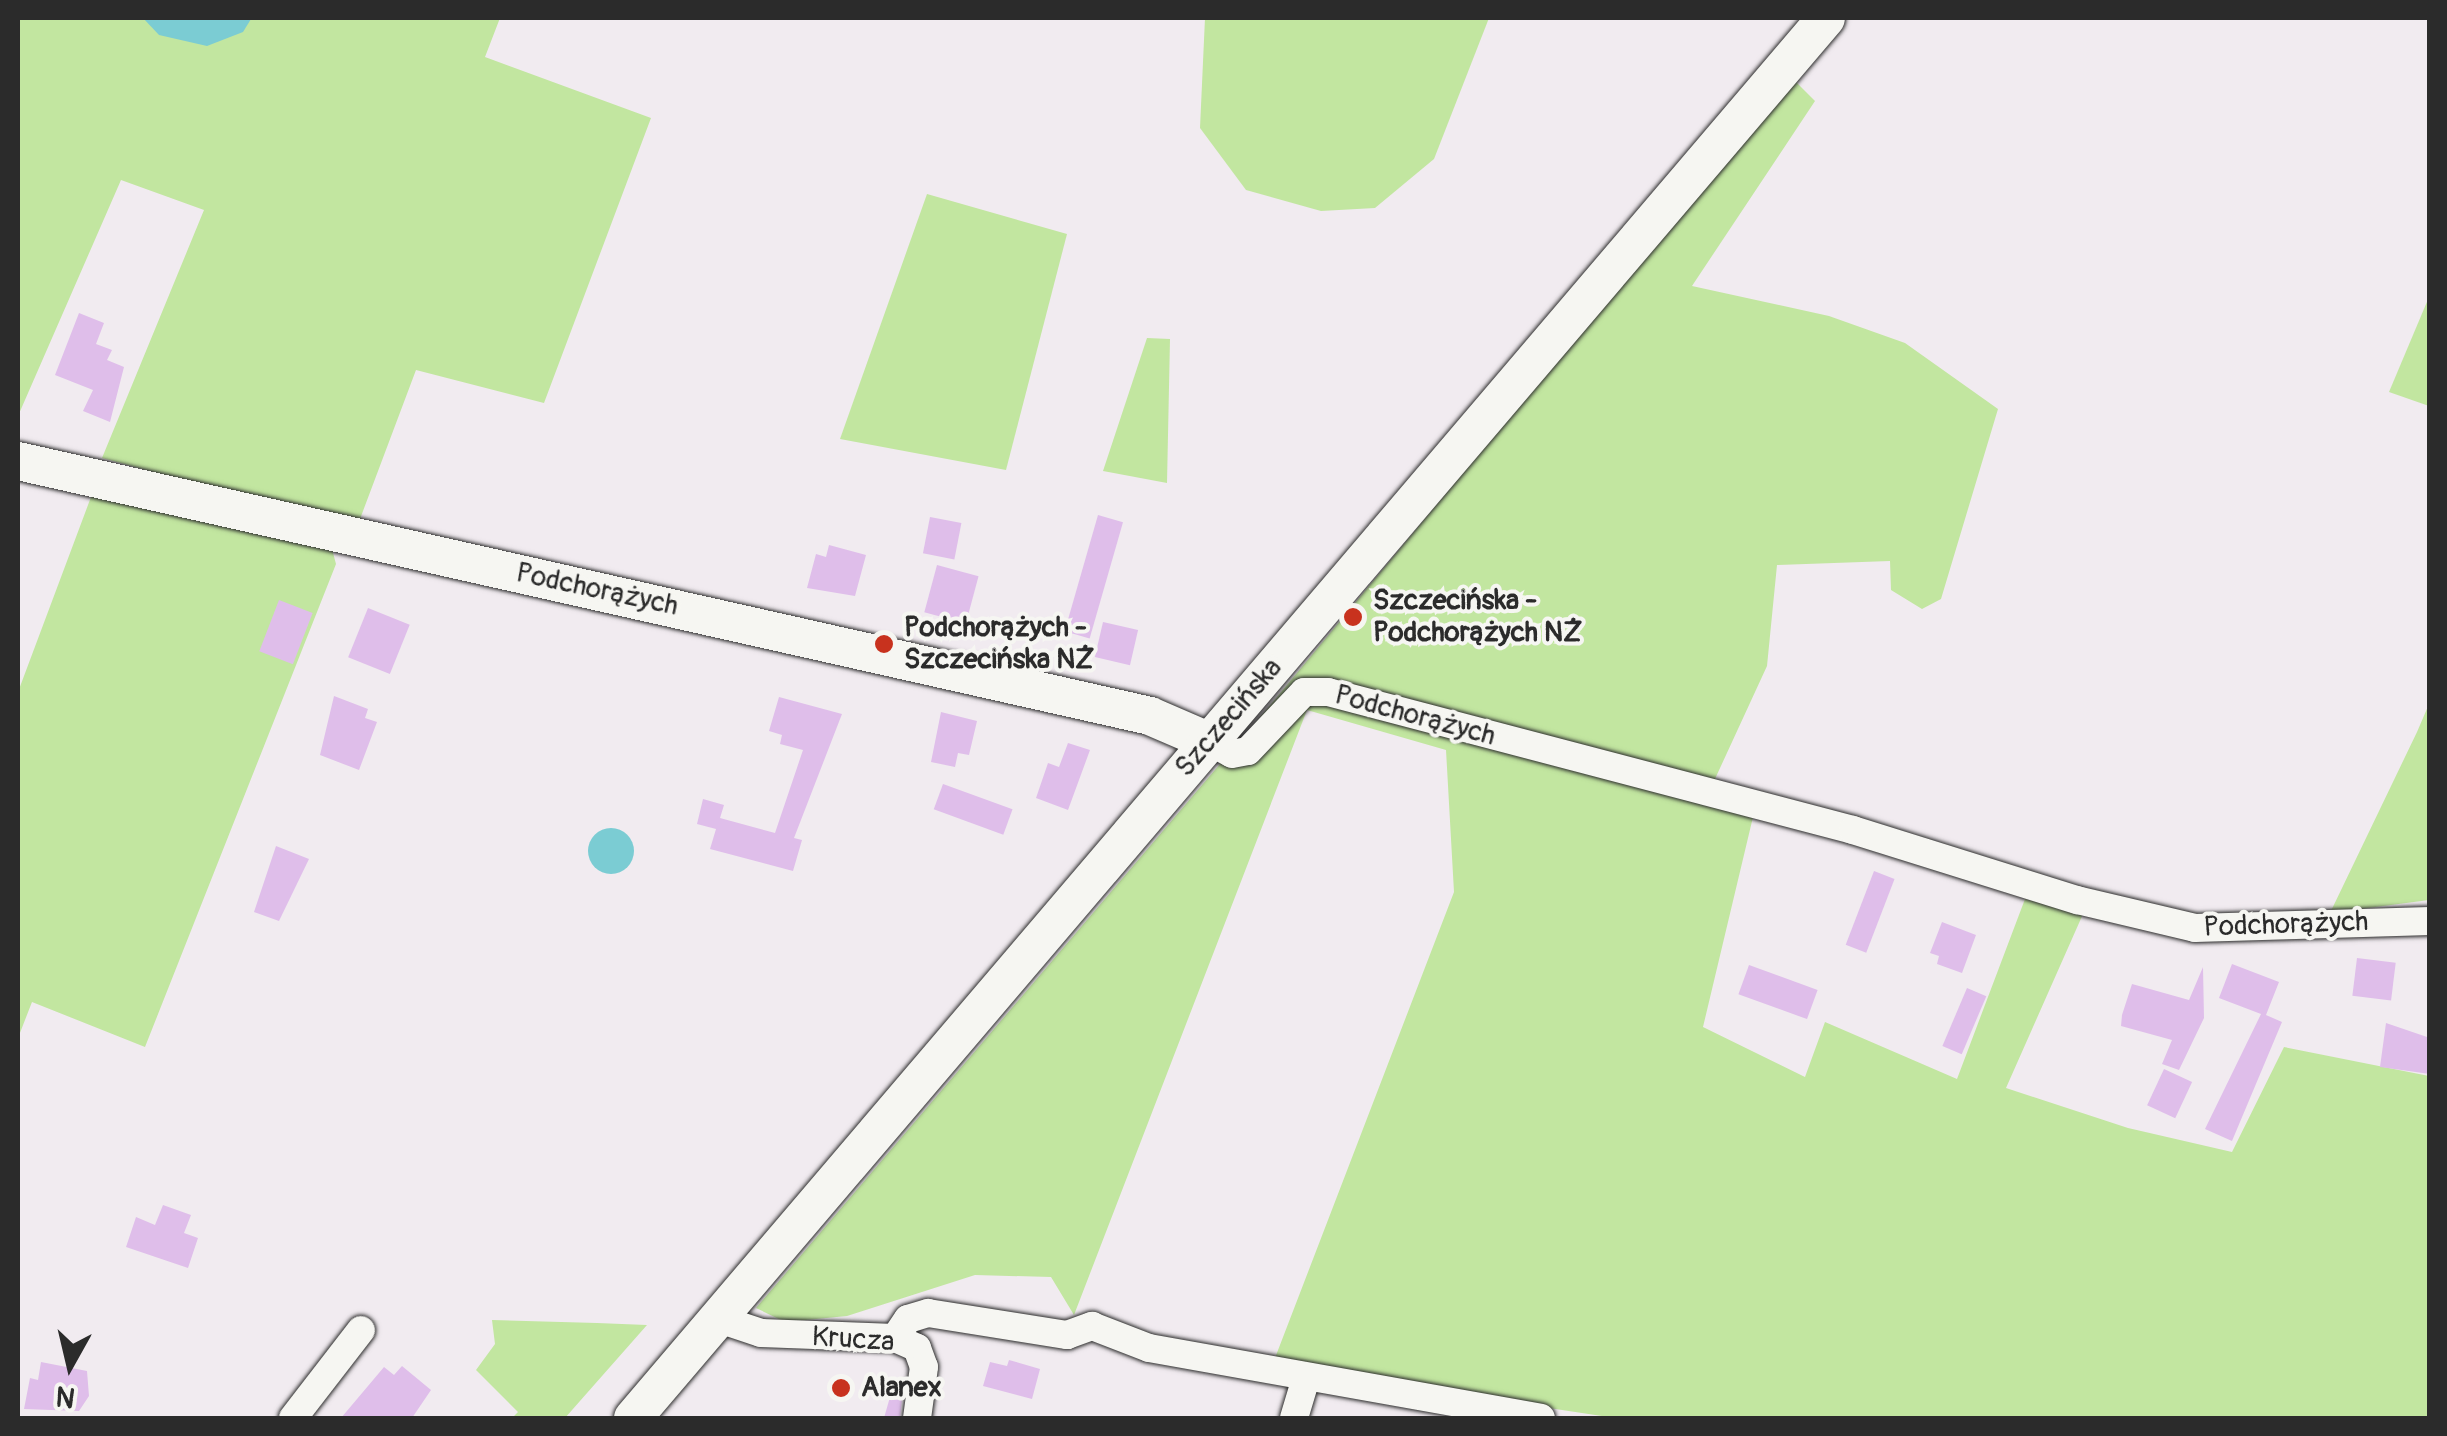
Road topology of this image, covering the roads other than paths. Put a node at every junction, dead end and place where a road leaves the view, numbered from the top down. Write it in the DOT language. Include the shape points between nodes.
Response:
graph roads {
  1 [pos="1826,18"];
  2 [pos="18,461"];
  3 [pos="1208,742"];
  4 [pos="2430,920"];
  5 [pos="718,1319"];
  6 [pos="361,1330"];
  7 [pos="895,1338"];
  8 [pos="1306,1378"];
  9 [pos="293,1418"];
  10 [pos="633,1418"];
  11 [pos="916,1418"];
  12 [pos="1294,1418"];
  13 [pos="1541,1418"];
  1 -- 3 [label="main road, Szczecińska"];
  2 -- 3 [label="main road, Podchorążych" via="1131,712"];
  3 -- 4 [label="street, Podchorążych" via="1232,754 1248,751 1304,692 1328,692 2196,928"];
  3 -- 5 [label="main road, Szczecińska"];
  5 -- 7 [label="street, Krucza" via="761,1333"];
  5 -- 10 [label="main road, Szczecińska"];
  6 -- 9 [label="street"];
  7 -- 8 [label="street" via="908,1320 928,1313 1068,1334 1092,1326 1148,1348"];
  7 -- 11 [label="street, Krucza" via="917,1348 924,1366"];
  8 -- 12 [label="street"];
  8 -- 13 [label="street"];
}
